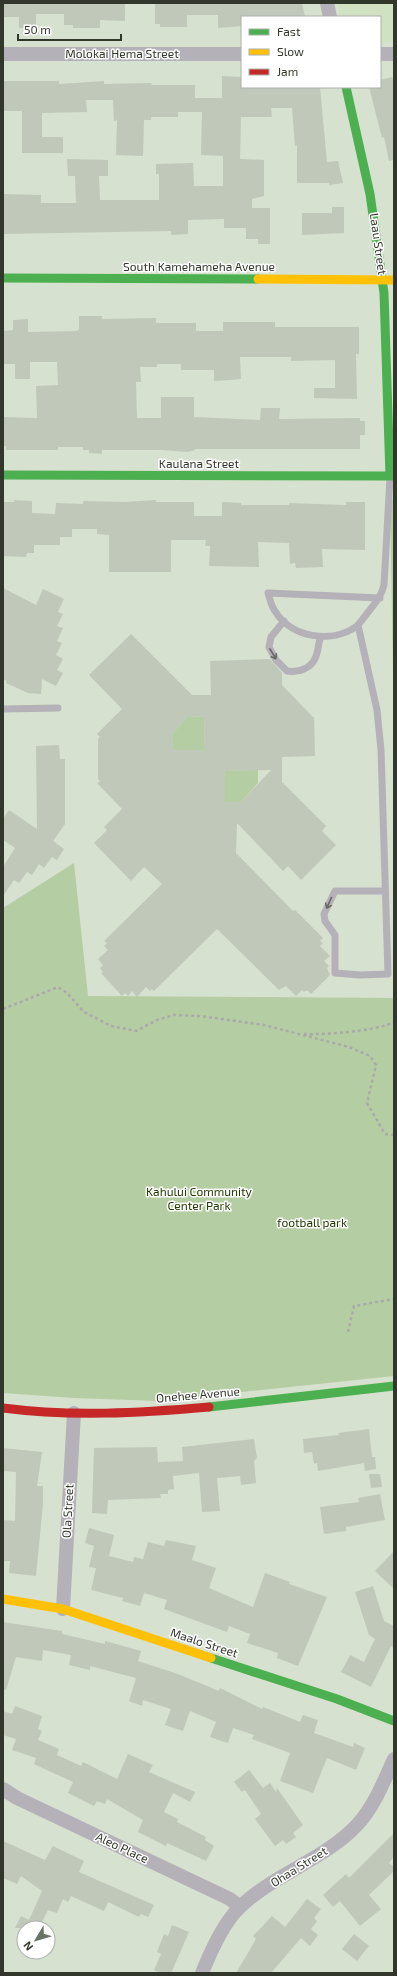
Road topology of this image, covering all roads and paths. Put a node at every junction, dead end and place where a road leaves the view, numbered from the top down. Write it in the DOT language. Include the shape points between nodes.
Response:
graph roads {
  1 [pos="327,3"];
  2 [pos="330,16"];
  3 [pos="3,54"];
  4 [pos="241,54"];
  5 [pos="381,54"];
  6 [pos="394,54"];
  7 [pos="346,88"];
  8 [pos="3,278"];
  9 [pos="383,280"];
  10 [pos="394,280"];
  11 [pos="3,475"];
  12 [pos="392,476"];
  13 [pos="380,598"];
  14 [pos="284,621"];
  15 [pos="358,625"];
  16 [pos="321,637"];
  17 [pos="3,708"];
  18 [pos="58,708"];
  19 [pos="386,891"];
  20 [pos="3,1009"];
  21 [pos="394,1022"];
  22 [pos="297,1034"];
  23 [pos="394,1135"];
  24 [pos="394,1299"];
  25 [pos="348,1332"];
  26 [pos="394,1386"];
  27 [pos="3,1408"];
  28 [pos="74,1414"];
  29 [pos="3,1599"];
  30 [pos="63,1609"];
  31 [pos="394,1721"];
  32 [pos="394,1759"];
  33 [pos="3,1789"];
  34 [pos="240,1907"];
  35 [pos="202,1973"];
  1 -- 2 [label="street"];
  3 -- 4 [label="street, Molokai Hema Street"];
  5 -- 6 [label="street"];
  7 -- 9 [label="street, Laau Street" via="370,194"];
  8 -- 9 [label="street, South Kamehameha Avenue"];
  9 -- 10 [label="street, South Kamehameha Avenue"];
  9 -- 12 [label="street, Laau Street"];
  11 -- 12 [label="street, Kaulana Street"];
  12 -- 13 [label="lane" via="384,585"];
  13 -- 14 [label="lane" via="268,593 274,610"];
  13 -- 15 [label="lane"];
  14 -- 16 [label="lane" via="298,631"];
  14 -- 16 [label="lane, one-way" via="271,637 269,647 273,656 288,671 303,670 312,663"];
  15 -- 16 [label="lane" via="341,634"];
  15 -- 19 [label="lane" via="380,730"];
  17 -- 18 [label="lane"];
  19 -- 19 [label="lane, one-way" via="335,891 324,914 325,921 335,935 336,973 360,976 388,974"];
  20 -- 22 [label="path" via="58,987 84,1012 111,1026 136,1031 174,1015 264,1025"];
  21 -- 22 [label="path" via="367,1029 321,1035"];
  22 -- 23 [label="path" via="338,1044 370,1056 376,1065 366,1103 386,1134"];
  24 -- 25 [label="path" via="354,1306"];
  26 -- 28 [label="street, Onehee Avenue" via="169,1410"];
  27 -- 28 [label="street, Onehee Avenue"];
  28 -- 30 [label="street, Ola Street"];
  29 -- 30 [label="street, Maalo Street"];
  30 -- 31 [label="street, Maalo Street" via="337,1699"];
  32 -- 34 [label="street, Ohaa Street" via="368,1813 356,1826 334,1845"];
  33 -- 34 [label="street, Aleo Place" via="230,1899"];
  34 -- 35 [label="street, Ohaa Street" via="207,1959"];
}
